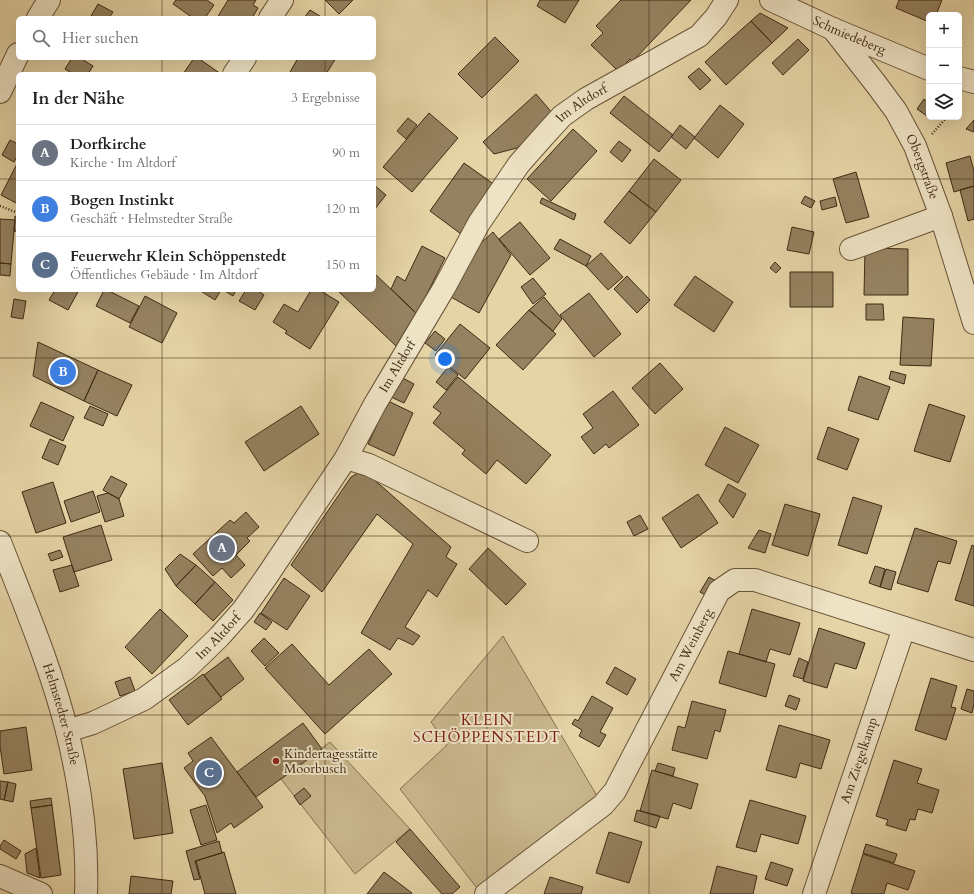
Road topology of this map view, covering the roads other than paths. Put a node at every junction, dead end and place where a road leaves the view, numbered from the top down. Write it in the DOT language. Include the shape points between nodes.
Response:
graph roads {
  1 [pos="49,0"];
  2 [pos="282,0"];
  3 [pos="727,0"];
  4 [pos="771,0"];
  5 [pos="39,16"];
  6 [pos="271,16"];
  7 [pos="833,29"];
  8 [pos="16,58"];
  9 [pos="243,60"];
  10 [pos="926,68"];
  11 [pos="235,72"];
  12 [pos="0,92"];
  13 [pos="941,216"];
  14 [pos="851,249"];
  15 [pos="967,281"];
  16 [pos="974,323"];
  17 [pos="346,458"];
  18 [pos="527,541"];
  19 [pos="0,542"];
  20 [pos="904,628"];
  21 [pos="974,650"];
  22 [pos="67,731"];
  23 [pos="0,876"];
  24 [pos="41,894"];
  25 [pos="86,894"];
  26 [pos="486,894"];
  27 [pos="814,894"];
  1 -- 5 [label="street"];
  2 -- 6 [label="street"];
  3 -- 17 [label="street, Im Altdorf" via="699,36 586,99 562,116 519,164 479,223"];
  4 -- 7 [label="street, Schmiedeberg"];
  7 -- 10 [label="street, Schmiedeberg"];
  7 -- 13 [label="street, Obergstraße" via="896,111 916,146"];
  8 -- 12 [label="street"];
  9 -- 11 [label="street"];
  13 -- 14 [label="street"];
  13 -- 15 [label="street, Obergstraße"];
  15 -- 16 [label="street, Obergstraße"];
  17 -- 18 [label="street" via="369,465"];
  17 -- 22 [label="street, Im Altdorf" via="243,610 219,637 187,668 144,699 93,723"];
  19 -- 22 [label="street, Helmstedter Straße" via="45,662"];
  20 -- 21 [label="street, Am Weinberg"];
  20 -- 26 [label="street, Am Weinberg" via="755,580 735,580 719,591 615,791 603,805"];
  20 -- 27 [label="street, Am Ziegelkamp"];
  22 -- 25 [label="street, Helmstedter Straße" via="78,782 87,866"];
  23 -- 24 [label="street"];
}
